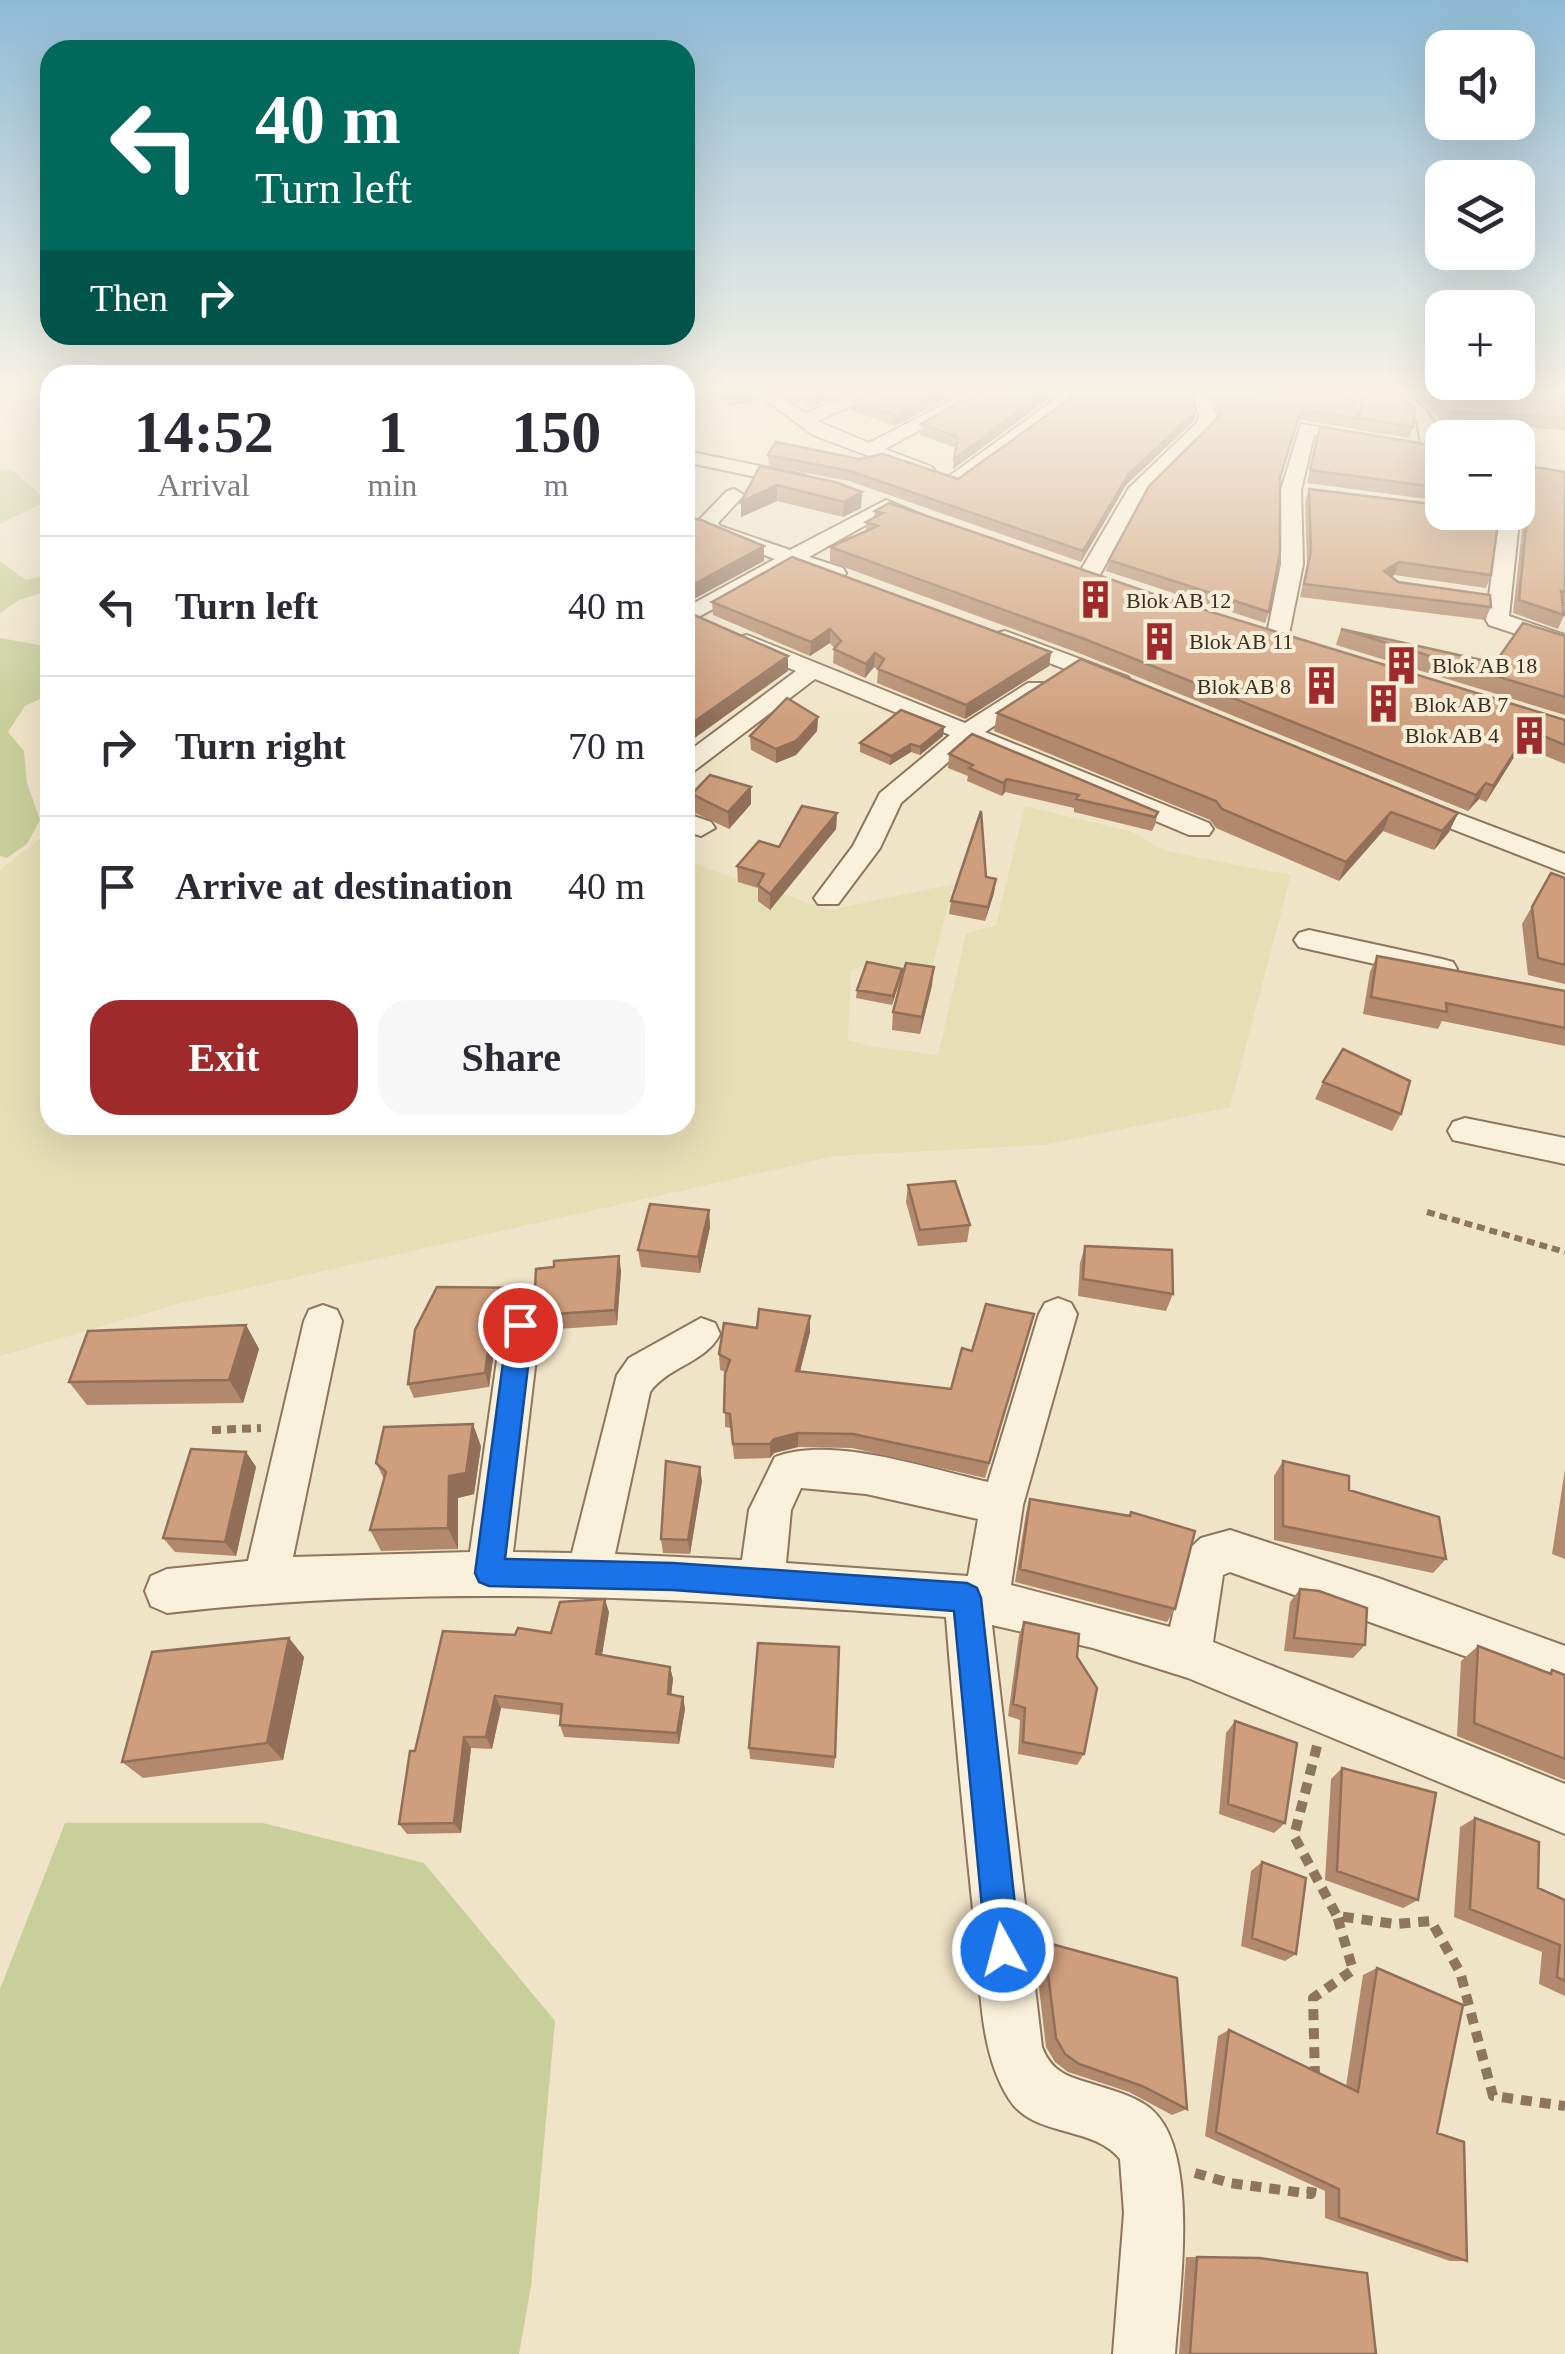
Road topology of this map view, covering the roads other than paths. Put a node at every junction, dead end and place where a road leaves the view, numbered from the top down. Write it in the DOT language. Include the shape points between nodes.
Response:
graph roads {
  1 [pos="721,505"];
  2 [pos="1129,505"];
  3 [pos="1298,505"];
  4 [pos="886,506"];
  5 [pos="1421,508"];
  6 [pos="1425,509"];
  7 [pos="940,525"];
  8 [pos="1507,530"];
  9 [pos="792,557"];
  10 [pos="1088,575"];
  11 [pos="866,585"];
  12 [pos="695,610"];
  13 [pos="695,620"];
  14 [pos="990,632"];
  15 [pos="1277,639"];
  16 [pos="1565,643"];
  17 [pos="1075,664"];
  18 [pos="813,670"];
  19 [pos="1138,689"];
  20 [pos="968,732"];
  21 [pos="695,758"];
  22 [pos="1384,793"];
  23 [pos="1199,829"];
  24 [pos="1565,864"];
  25 [pos="828,898"];
  26 [pos="1309,940"];
  27 [pos="1474,976"];
  28 [pos="1465,1130"];
  29 [pos="1565,1151"];
  30 [pos="1058,1314"];
  31 [pos="323,1321"];
  32 [pos="520,1325"];
  33 [pos="701,1334"];
  34 [pos="1002,1505"];
  35 [pos="489,1573"];
  36 [pos="589,1574"];
  37 [pos="266,1580"];
  38 [pos="763,1585"];
  39 [pos="167,1591"];
  40 [pos="976,1599"];
  41 [pos="1188,1655"];
  42 [pos="1565,1669"];
  43 [pos="1565,1809"];
  44 [pos="1144,2354"];
  1 -- 9 [label="street" via="708,516 708,526"];
  2 -- 10 [label="street"];
  3 -- 15 [label="street"];
  4 -- 7 [label="street"];
  4 -- 9 [label="street"];
  5 -- 6 [label="street"];
  8 -- 16 [label="street" via="1504,567 1490,598 1497,620"];
  9 -- 11 [label="street"];
  9 -- 12 [label="street"];
  13 -- 18 [label="street"];
  14 -- 17 [label="street"];
  17 -- 19 [label="street"];
  17 -- 20 [label="street"];
  18 -- 20 [label="street"];
  18 -- 21 [label="street"];
  20 -- 23 [label="street"];
  20 -- 25 [label="street" via="889,799 878,830"];
  22 -- 24 [label="street"];
  26 -- 27 [label="street"];
  28 -- 29 [label="street"];
  30 -- 34 [label="street"];
  31 -- 37 [label="street"];
  32 -- 35 [label="street"];
  33 -- 36 [label="street" via="643,1370 632,1386"];
  34 -- 38 [label="street" via="790,1470 767,1520"];
  34 -- 40 [label="street"];
  35 -- 36 [label="street"];
  35 -- 37 [label="street"];
  36 -- 38 [label="street"];
  37 -- 39 [label="street"];
  38 -- 40 [label="street"];
  40 -- 41 [label="street"];
  40 -- 44 [label="street" via="983,1778 1015,2047 1036,2091 1126,2124 1141,2138 1153,2193"];
  41 -- 42 [label="street" via="1203,1565 1230,1551"];
  41 -- 43 [label="street"];
}
